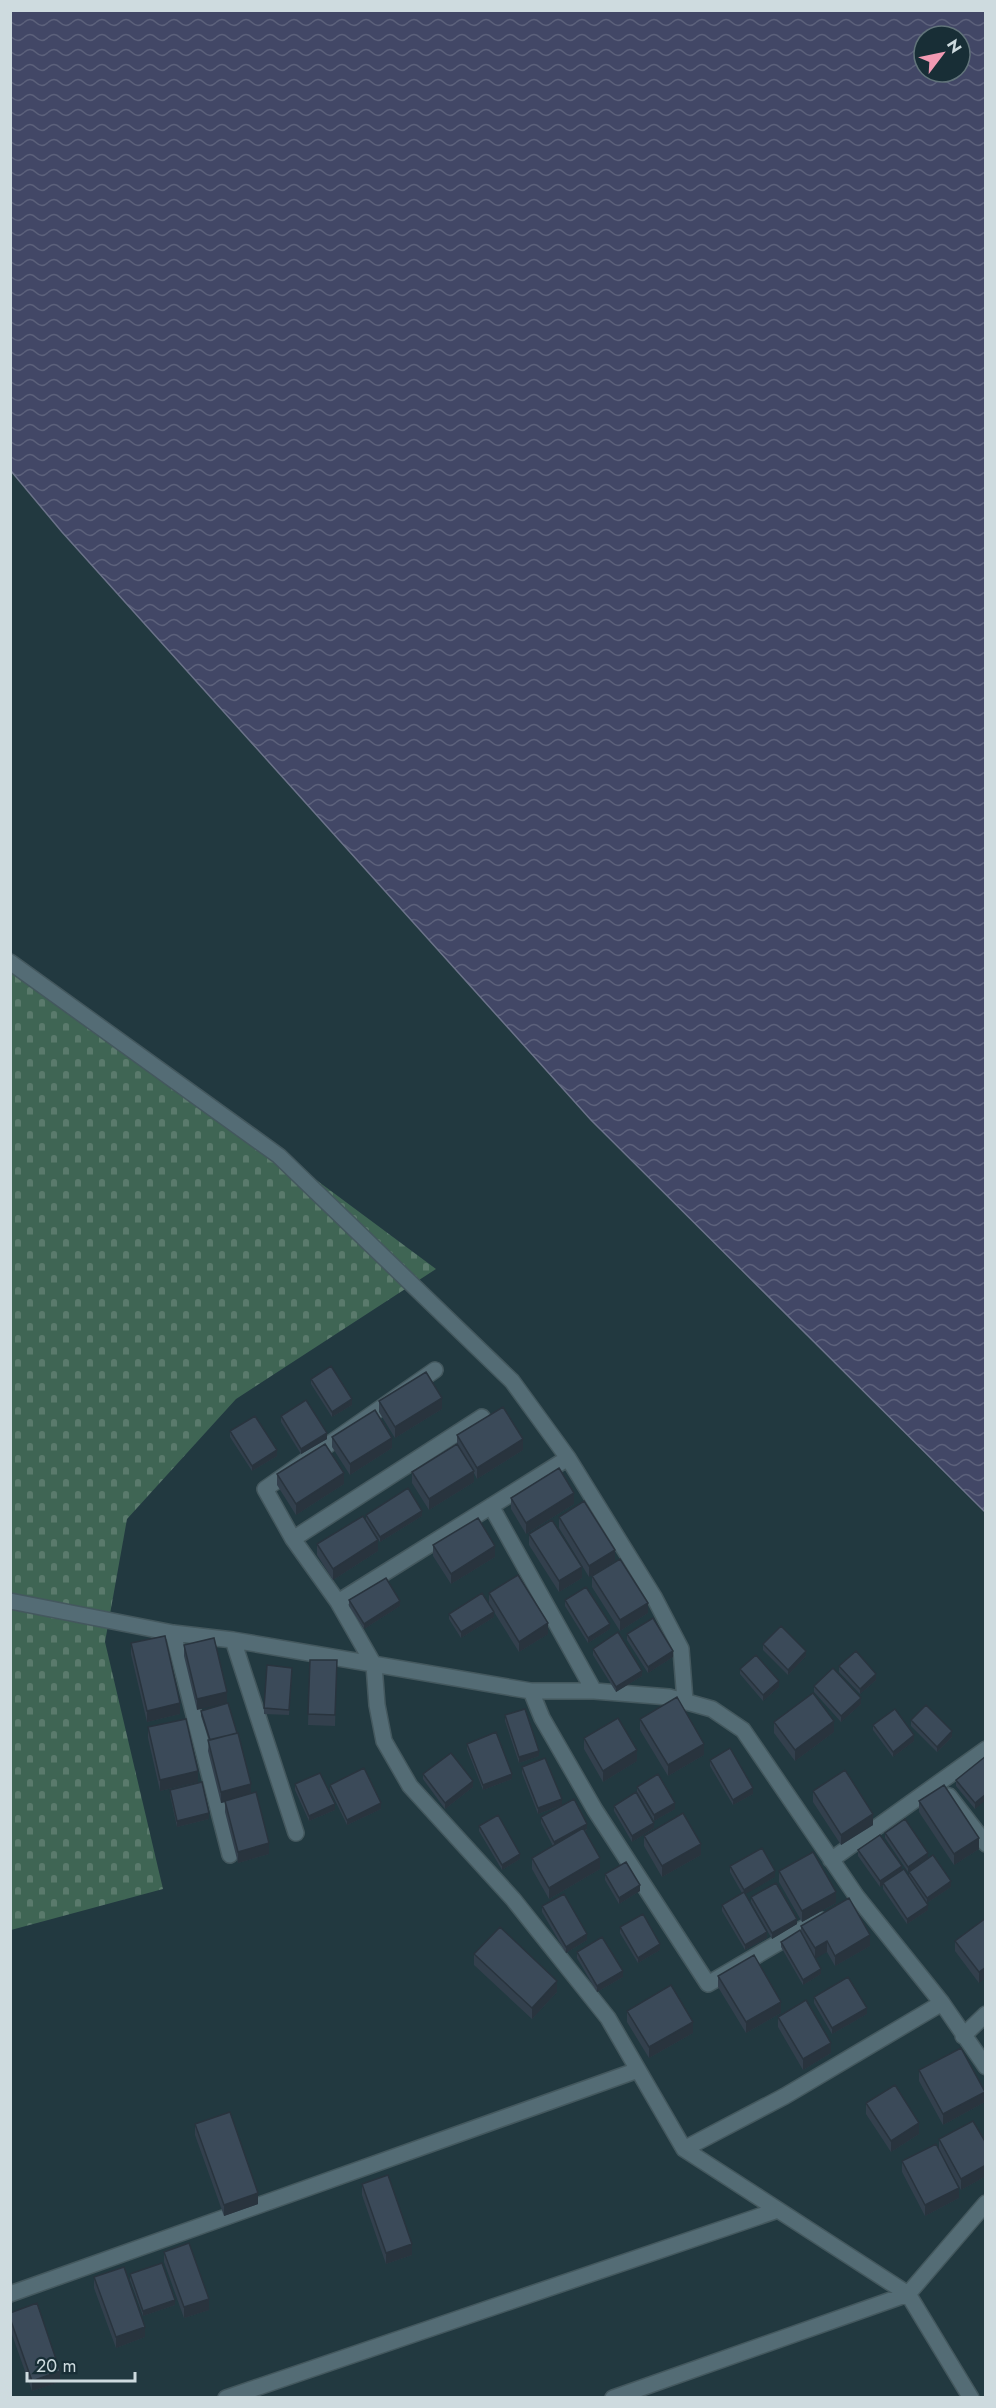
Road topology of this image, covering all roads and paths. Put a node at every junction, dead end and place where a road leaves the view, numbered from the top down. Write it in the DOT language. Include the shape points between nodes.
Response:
graph roads {
  1 [pos="10,962"];
  2 [pos="435,1370"];
  3 [pos="482,1417"];
  4 [pos="568,1458"];
  5 [pos="491,1506"];
  6 [pos="292,1539"];
  7 [pos="10,1600"];
  8 [pos="338,1602"];
  9 [pos="172,1633"];
  10 [pos="233,1640"];
  11 [pos="374,1665"];
  12 [pos="531,1690"];
  13 [pos="594,1691"];
  14 [pos="685,1701"];
  15 [pos="986,1749"];
  16 [pos="940,1784"];
  17 [pos="296,1833"];
  18 [pos="986,1844"];
  19 [pos="230,1855"];
  20 [pos="831,1860"];
  21 [pos="828,1914"];
  22 [pos="942,2003"];
  23 [pos="986,2014"];
  24 [pos="963,2036"];
  25 [pos="986,2067"];
  26 [pos="638,2070"];
  27 [pos="684,2149"];
  28 [pos="986,2203"];
  29 [pos="778,2210"];
  30 [pos="10,2294"];
  31 [pos="908,2294"];
  32 [pos="226,2397"];
  33 [pos="613,2397"];
  34 [pos="971,2397"];
  1 -- 4 [label="street" via="279,1156 512,1381"];
  2 -- 6 [label="street" via="266,1489"];
  3 -- 6 [label="street"];
  4 -- 5 [label="street"];
  4 -- 14 [label="street" via="681,1648"];
  5 -- 8 [label="street"];
  5 -- 13 [label="street"];
  6 -- 8 [label="street"];
  7 -- 9 [label="street"];
  8 -- 11 [label="street"];
  9 -- 10 [label="street"];
  9 -- 19 [label="street"];
  10 -- 11 [label="street"];
  10 -- 17 [label="street"];
  11 -- 12 [label="street"];
  11 -- 26 [label="street" via="384,1740 410,1786 513,1899 568,1967 608,2018"];
  12 -- 13 [label="street"];
  12 -- 21 [label="street" via="542,1718 595,1810 708,1984"];
  13 -- 14 [label="street"];
  14 -- 20 [label="street" via="712,1709 743,1730"];
  15 -- 16 [label="street"];
  16 -- 18 [label="street"];
  16 -- 20 [label="street"];
  20 -- 22 [label="street" via="852,1900"];
  22 -- 24 [label="street"];
  22 -- 27 [label="street" via="785,2096"];
  23 -- 24 [label="street"];
  24 -- 25 [label="street"];
  26 -- 27 [label="street"];
  26 -- 30 [label="street"];
  27 -- 29 [label="street"];
  28 -- 31 [label="street"];
  29 -- 31 [label="street"];
  29 -- 32 [label="street"];
  31 -- 33 [label="street"];
  31 -- 34 [label="street"];
}
